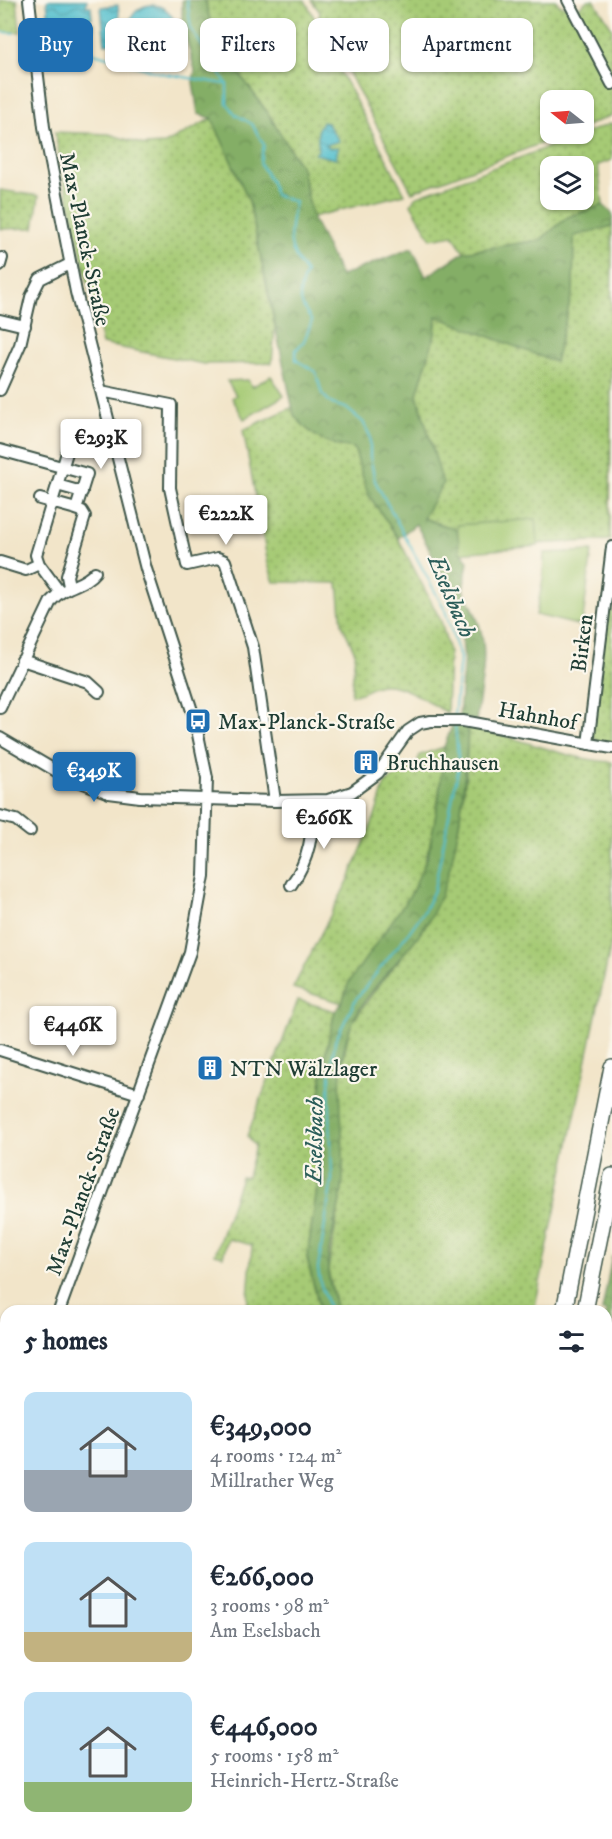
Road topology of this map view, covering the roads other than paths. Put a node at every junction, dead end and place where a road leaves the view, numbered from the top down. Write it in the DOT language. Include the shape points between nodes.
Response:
graph roads {
  1 [pos="29,0"];
  2 [pos="568,0"];
  3 [pos="612,84"];
  4 [pos="70,264"];
  5 [pos="0,320"];
  6 [pos="25,326"];
  7 [pos="0,390"];
  8 [pos="101,391"];
  9 [pos="69,447"];
  10 [pos="0,450"];
  11 [pos="63,468"];
  12 [pos="57,485"];
  13 [pos="82,492"];
  14 [pos="40,499"];
  15 [pos="52,502"];
  16 [pos="76,509"];
  17 [pos="612,547"];
  18 [pos="0,562"];
  19 [pos="39,564"];
  20 [pos="95,572"];
  21 [pos="64,588"];
  22 [pos="22,660"];
  23 [pos="99,692"];
  24 [pos="0,708"];
  25 [pos="0,738"];
  26 [pos="588,744"];
  27 [pos="612,748"];
  28 [pos="207,799"];
  29 [pos="275,801"];
  30 [pos="313,801"];
  31 [pos="0,816"];
  32 [pos="30,831"];
  33 [pos="291,885"];
  34 [pos="0,1050"];
  35 [pos="612,1068"];
  36 [pos="139,1094"];
  37 [pos="612,1176"];
  38 [pos="61,1305"];
  39 [pos="565,1305"];
  40 [pos="586,1305"];
  1 -- 4 [label="street, Max-Planck-Straße" via="44,127"];
  2 -- 3 [label="street"];
  4 -- 6 [label="street" via="40,279 31,297"];
  4 -- 8 [label="street, Max-Planck-Straße"];
  5 -- 6 [label="street"];
  6 -- 7 [label="street"];
  8 -- 28 [label="street, Max-Planck-Straße" via="146,569 195,720 207,778"];
  8 -- 29 [label="street" via="171,405 170,488 187,565 218,558 225,561 253,647"];
  9 -- 11 [label="street"];
  10 -- 11 [label="street"];
  11 -- 12 [label="street"];
  11 -- 13 [label="street" via="87,474"];
  12 -- 13 [label="street"];
  12 -- 15 [label="street"];
  13 -- 16 [label="street"];
  14 -- 15 [label="street"];
  15 -- 16 [label="street"];
  15 -- 19 [label="street" via="36,555"];
  16 -- 21 [label="street" via="85,516"];
  17 -- 26 [label="street, Birken"];
  18 -- 19 [label="street" via="26,570"];
  19 -- 21 [label="street"];
  20 -- 21 [label="street" via="89,580"];
  21 -- 22 [label="street" via="44,612"];
  22 -- 23 [label="street" via="88,682"];
  22 -- 24 [label="street"];
  25 -- 28 [label="street, Hahnhof" via="63,775 109,793"];
  26 -- 27 [label="street, Hahnhof"];
  26 -- 30 [label="street, Hahnhof" via="453,719 420,723 408,731 367,783 340,796"];
  28 -- 29 [label="street, Hahnhof"];
  28 -- 36 [label="street, Max-Planck-Straße" via="205,860 195,933"];
  29 -- 30 [label="street, Hahnhof"];
  30 -- 33 [label="street" via="312,839 303,868"];
  31 -- 32 [label="street" via="16,820"];
  34 -- 36 [label="street"];
  35 -- 39 [label="highway"];
  36 -- 38 [label="street, Max-Planck-Straße"];
  37 -- 40 [label="highway"];
}
